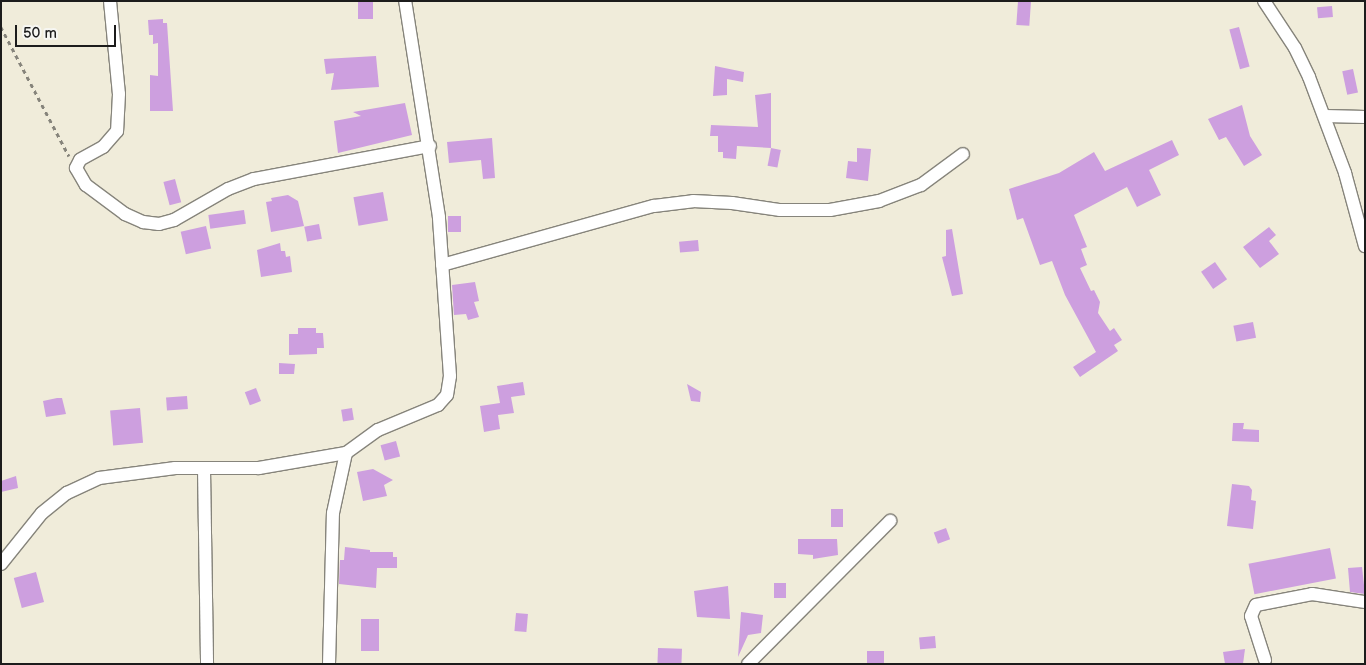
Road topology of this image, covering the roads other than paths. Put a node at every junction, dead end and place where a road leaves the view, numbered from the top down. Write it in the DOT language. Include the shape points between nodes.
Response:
graph roads {
  1 [pos="110,1"];
  2 [pos="405,1"];
  3 [pos="1264,1"];
  4 [pos="1325,116"];
  5 [pos="1365,117"];
  6 [pos="430,146"];
  7 [pos="963,154"];
  8 [pos="1365,246"];
  9 [pos="442,265"];
  10 [pos="346,453"];
  11 [pos="204,469"];
  12 [pos="890,521"];
  13 [pos="1,564"];
  14 [pos="1365,602"];
  15 [pos="1265,660"];
  16 [pos="207,664"];
  17 [pos="329,664"];
  18 [pos="748,664"];
  1 -- 6 [label="street" via="119,94 117,131 103,147 80,160 76,168 86,185 106,202 143,222 159,224 174,220 228,189 254,179"];
  2 -- 6 [label="street"];
  3 -- 4 [label="street" via="1295,48"];
  4 -- 5 [label="street"];
  4 -- 8 [label="street"];
  6 -- 9 [label="street"];
  7 -- 9 [label="street" via="921,185 879,202 830,210 780,210 693,201 654,206"];
  9 -- 10 [label="street" via="450,376 446,395 425,412 378,430"];
  10 -- 11 [label="street" via="259,468"];
  10 -- 17 [label="street" via="333,513"];
  11 -- 13 [label="street" via="140,470 99,478 67,492 42,513"];
  11 -- 16 [label="street"];
  12 -- 18 [label="street"];
  14 -- 15 [label="street" via="1312,594 1256,605 1251,616"];
}
